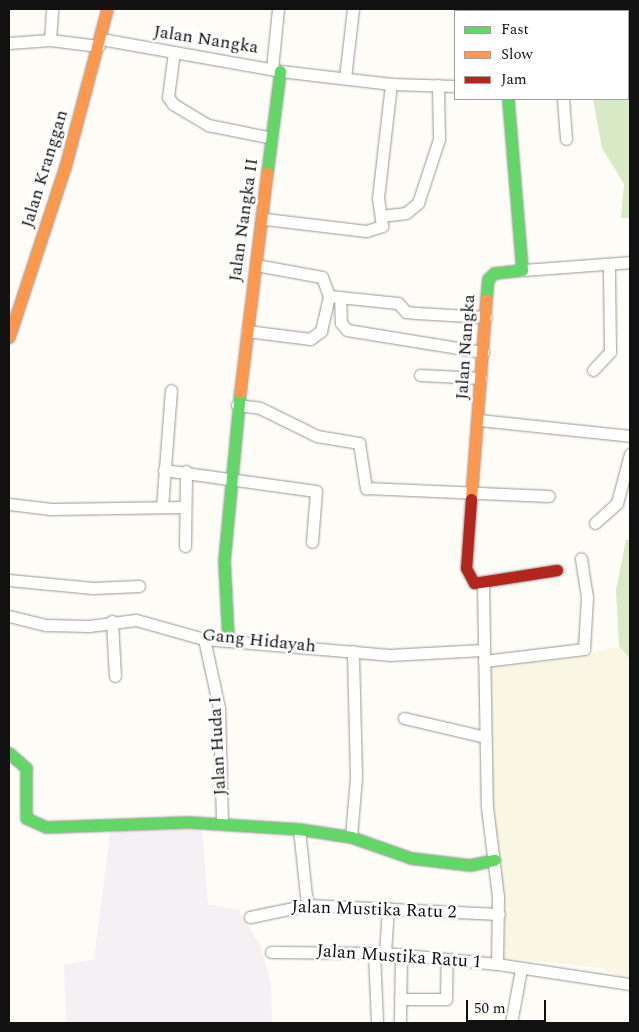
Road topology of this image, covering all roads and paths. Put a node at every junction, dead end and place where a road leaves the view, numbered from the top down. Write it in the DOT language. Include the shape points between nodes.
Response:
graph roads {
  1 [pos="52,9"];
  2 [pos="107,9"];
  3 [pos="278,9"];
  4 [pos="353,9"];
  5 [pos="50,40"];
  6 [pos="100,42"];
  7 [pos="9,44"];
  8 [pos="174,52"];
  9 [pos="276,70"];
  10 [pos="344,78"];
  11 [pos="391,84"];
  12 [pos="438,85"];
  13 [pos="454,86"];
  14 [pos="508,100"];
  15 [pos="563,100"];
  16 [pos="272,138"];
  17 [pos="566,139"];
  18 [pos="381,216"];
  19 [pos="265,219"];
  20 [pos="630,262"];
  21 [pos="256,265"];
  22 [pos="609,265"];
  23 [pos="522,270"];
  24 [pos="334,297"];
  25 [pos="486,318"];
  26 [pos="246,331"];
  27 [pos="9,337"];
  28 [pos="483,352"];
  29 [pos="593,370"];
  30 [pos="420,375"];
  31 [pos="481,378"];
  32 [pos="171,390"];
  33 [pos="237,405"];
  34 [pos="479,420"];
  35 [pos="630,436"];
  36 [pos="630,454"];
  37 [pos="164,470"];
  38 [pos="186,472"];
  39 [pos="229,479"];
  40 [pos="473,494"];
  41 [pos="549,496"];
  42 [pos="9,504"];
  43 [pos="162,507"];
  44 [pos="184,507"];
  45 [pos="595,523"];
  46 [pos="312,542"];
  47 [pos="185,546"];
  48 [pos="581,558"];
  49 [pos="557,570"];
  50 [pos="9,580"];
  51 [pos="483,585"];
  52 [pos="139,586"];
  53 [pos="9,616"];
  54 [pos="112,620"];
  55 [pos="204,639"];
  56 [pos="228,639"];
  57 [pos="353,650"];
  58 [pos="483,656"];
  59 [pos="115,676"];
  60 [pos="404,718"];
  61 [pos="485,737"];
  62 [pos="9,753"];
  63 [pos="222,824"];
  64 [pos="299,829"];
  65 [pos="350,837"];
  66 [pos="494,860"];
  67 [pos="307,905"];
  68 [pos="388,908"];
  69 [pos="499,914"];
  70 [pos="250,916"];
  71 [pos="272,952"];
  72 [pos="380,953"];
  73 [pos="401,955"];
  74 [pos="447,960"];
  75 [pos="497,964"];
  76 [pos="521,969"];
  77 [pos="630,984"];
  78 [pos="400,999"];
  79 [pos="377,1023"];
  80 [pos="400,1023"];
  81 [pos="511,1023"];
  1 -- 5 [label="street"];
  2 -- 6 [label="street, Jalan Kranggan"];
  3 -- 9 [label="street"];
  4 -- 10 [label="street"];
  5 -- 6 [label="street, Jalan Nangka"];
  5 -- 7 [label="street, Jalan Nangka"];
  6 -- 8 [label="street, Jalan Nangka"];
  6 -- 27 [label="street, Jalan Kranggan" via="65,167"];
  8 -- 9 [label="street, Jalan Nangka"];
  8 -- 16 [label="street" via="168,97 173,104 208,125"];
  9 -- 10 [label="street, Jalan Nangka"];
  9 -- 16 [label="street, Jalan Nangka II"];
  10 -- 11 [label="street, Jalan Nangka"];
  11 -- 12 [label="street, Jalan Nangka"];
  11 -- 18 [label="street" via="378,191"];
  12 -- 13 [label="street, Jalan Nangka"];
  12 -- 18 [label="street" via="439,139 418,203 406,214"];
  14 -- 23 [label="street"];
  15 -- 17 [label="street"];
  16 -- 19 [label="street, Jalan Nangka II"];
  18 -- 19 [label="street" via="382,226 375,232"];
  19 -- 21 [label="street, Jalan Nangka II"];
  20 -- 22 [label="street"];
  21 -- 24 [label="street" via="322,277"];
  21 -- 26 [label="street, Jalan Nangka II"];
  22 -- 23 [label="street"];
  22 -- 29 [label="street" via="610,352"];
  23 -- 25 [label="street, Jalan Nangka" via="489,275"];
  24 -- 25 [label="street" via="398,303 406,312"];
  24 -- 26 [label="street" via="320,331 310,339"];
  24 -- 28 [label="street" via="341,323 347,330"];
  25 -- 28 [label="street, Jalan Nangka"];
  26 -- 33 [label="street, Jalan Nangka II"];
  28 -- 31 [label="street, Jalan Nangka"];
  30 -- 31 [label="street"];
  31 -- 34 [label="street, Jalan Nangka"];
  32 -- 37 [label="street"];
  33 -- 39 [label="street, Jalan Nangka II"];
  33 -- 40 [label="street" via="272,413 317,436 359,443 366,488"];
  34 -- 35 [label="street"];
  34 -- 40 [label="street, Jalan Nangka"];
  36 -- 45 [label="street" via="617,503"];
  37 -- 38 [label="street"];
  37 -- 43 [label="street"];
  38 -- 39 [label="street"];
  38 -- 44 [label="street"];
  39 -- 46 [label="street" via="316,491"];
  39 -- 56 [label="street, Jalan Nangka II" via="224,561"];
  40 -- 41 [label="street"];
  40 -- 51 [label="street, Jalan Nangka" via="466,568 474,583"];
  42 -- 43 [label="street" via="51,509"];
  43 -- 44 [label="street"];
  44 -- 47 [label="street"];
  48 -- 58 [label="street, Gang Hidayah" via="586,597 584,649"];
  49 -- 51 [label="street"];
  50 -- 52 [label="street" via="93,588"];
  51 -- 58 [label="street"];
  53 -- 54 [label="street, Gang Hidayah" via="46,625 89,626"];
  54 -- 55 [label="street, Gang Hidayah" via="160,624"];
  54 -- 59 [label="street"];
  55 -- 56 [label="street, Gang Hidayah"];
  55 -- 63 [label="street, Jalan Huda I" via="219,708"];
  56 -- 57 [label="street, Gang Hidayah"];
  57 -- 58 [label="street, Gang Hidayah" via="413,656"];
  57 -- 65 [label="street" via="356,777"];
  58 -- 61 [label="street"];
  60 -- 61 [label="street"];
  61 -- 66 [label="street"];
  62 -- 63 [label="street" via="26,768 23,810 35,824"];
  63 -- 64 [label="street"];
  64 -- 65 [label="street"];
  64 -- 67 [label="street"];
  65 -- 66 [label="street" via="411,858 470,865"];
  66 -- 69 [label="street"];
  67 -- 68 [label="street, Jalan Mustika Ratu 2"];
  67 -- 70 [label="street, Jalan Mustika Ratu 2"];
  68 -- 69 [label="street, Jalan Mustika Ratu 2"];
  68 -- 72 [label="street"];
  69 -- 75 [label="street"];
  71 -- 72 [label="street, Jalan Mustika Ratu 1"];
  72 -- 73 [label="street, Jalan Mustika Ratu 1"];
  72 -- 79 [label="street"];
  73 -- 74 [label="street, Jalan Mustika Ratu 1"];
  73 -- 78 [label="street"];
  74 -- 75 [label="street, Jalan Mustika Ratu 1"];
  74 -- 78 [label="street" via="446,999"];
  75 -- 76 [label="street, Jalan Mustika Ratu 1"];
  76 -- 77 [label="street, Jalan Mustika Ratu 1"];
  76 -- 81 [label="street"];
  78 -- 80 [label="street"];
}
